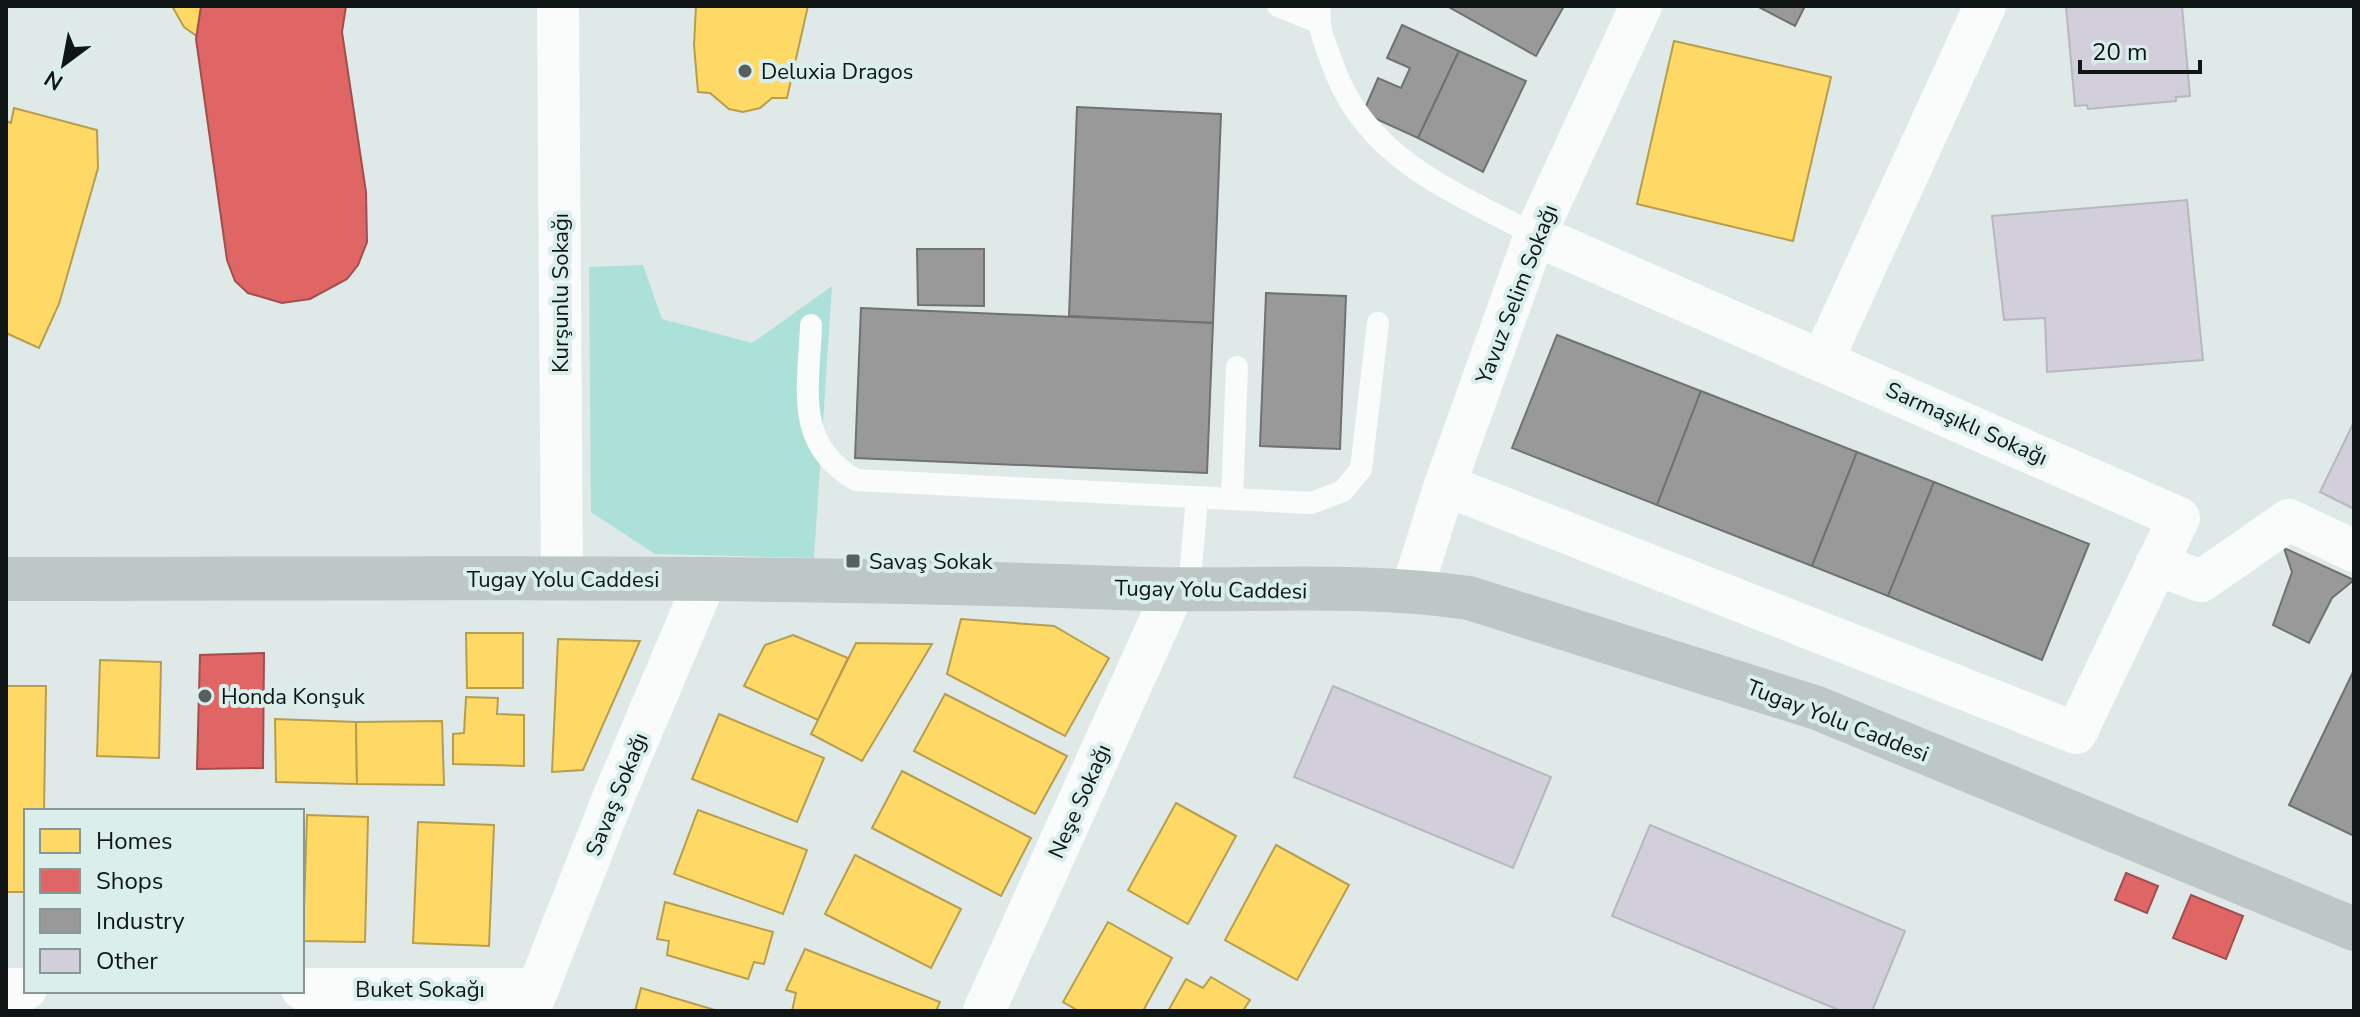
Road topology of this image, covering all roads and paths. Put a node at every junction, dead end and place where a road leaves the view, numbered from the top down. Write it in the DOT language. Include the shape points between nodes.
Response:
graph roads {
  1 [pos="558,6"];
  2 [pos="1278,6"];
  3 [pos="1641,6"];
  4 [pos="1985,6"];
  5 [pos="1319,14"];
  6 [pos="1535,235"];
  7 [pos="1378,323"];
  8 [pos="811,325"];
  9 [pos="1823,359"];
  10 [pos="1237,367"];
  11 [pos="1445,485"];
  12 [pos="1197,498"];
  13 [pos="1232,499"];
  14 [pos="2354,551"];
  15 [pos="2156,564"];
  16 [pos="6,579"];
  17 [pos="562,579"];
  18 [pos="706,579"];
  19 [pos="1181,590"];
  20 [pos="1412,590"];
  21 [pos="2354,929"];
  22 [pos="304,989"];
  23 [pos="534,1000"];
  24 [pos="984,1011"];
  1 -- 17 [label="street, Kurşunlu Sokağı"];
  2 -- 5 [label="lane"];
  3 -- 6 [label="street, Yavuz Selim Sokağı"];
  4 -- 9 [label="street"];
  5 -- 6 [label="lane" via="1340,87 1373,136 1412,168"];
  6 -- 9 [label="street, Sarmaşıklı Sokağı"];
  6 -- 11 [label="street, Yavuz Selim Sokağı"];
  7 -- 13 [label="lane" via="1361,469 1354,481 1328,499 1311,503"];
  8 -- 12 [label="lane" via="808,419 831,463 856,480"];
  9 -- 15 [label="street, Sarmaşıklı Sokağı" via="2179,518"];
  10 -- 13 [label="lane"];
  11 -- 15 [label="street, Sarmaşıklı Sokağı" via="2076,733"];
  11 -- 20 [label="street, Yavuz Selim Sokağı"];
  12 -- 13 [label="lane"];
  12 -- 19 [label="lane"];
  14 -- 15 [label="street" via="2289,520 2201,581"];
  16 -- 17 [label="main road, Tugay Yolu Caddesi"];
  17 -- 18 [label="main road, Tugay Yolu Caddesi"];
  18 -- 19 [label="main road, Tugay Yolu Caddesi"];
  18 -- 23 [label="street, Savaş Sokağı"];
  19 -- 20 [label="main road, Tugay Yolu Caddesi"];
  19 -- 24 [label="street, Neşe Sokağı"];
  20 -- 21 [label="main road, Tugay Yolu Caddesi" via="1469,598 1817,708"];
  22 -- 23 [label="street, Buket Sokağı"];
}
